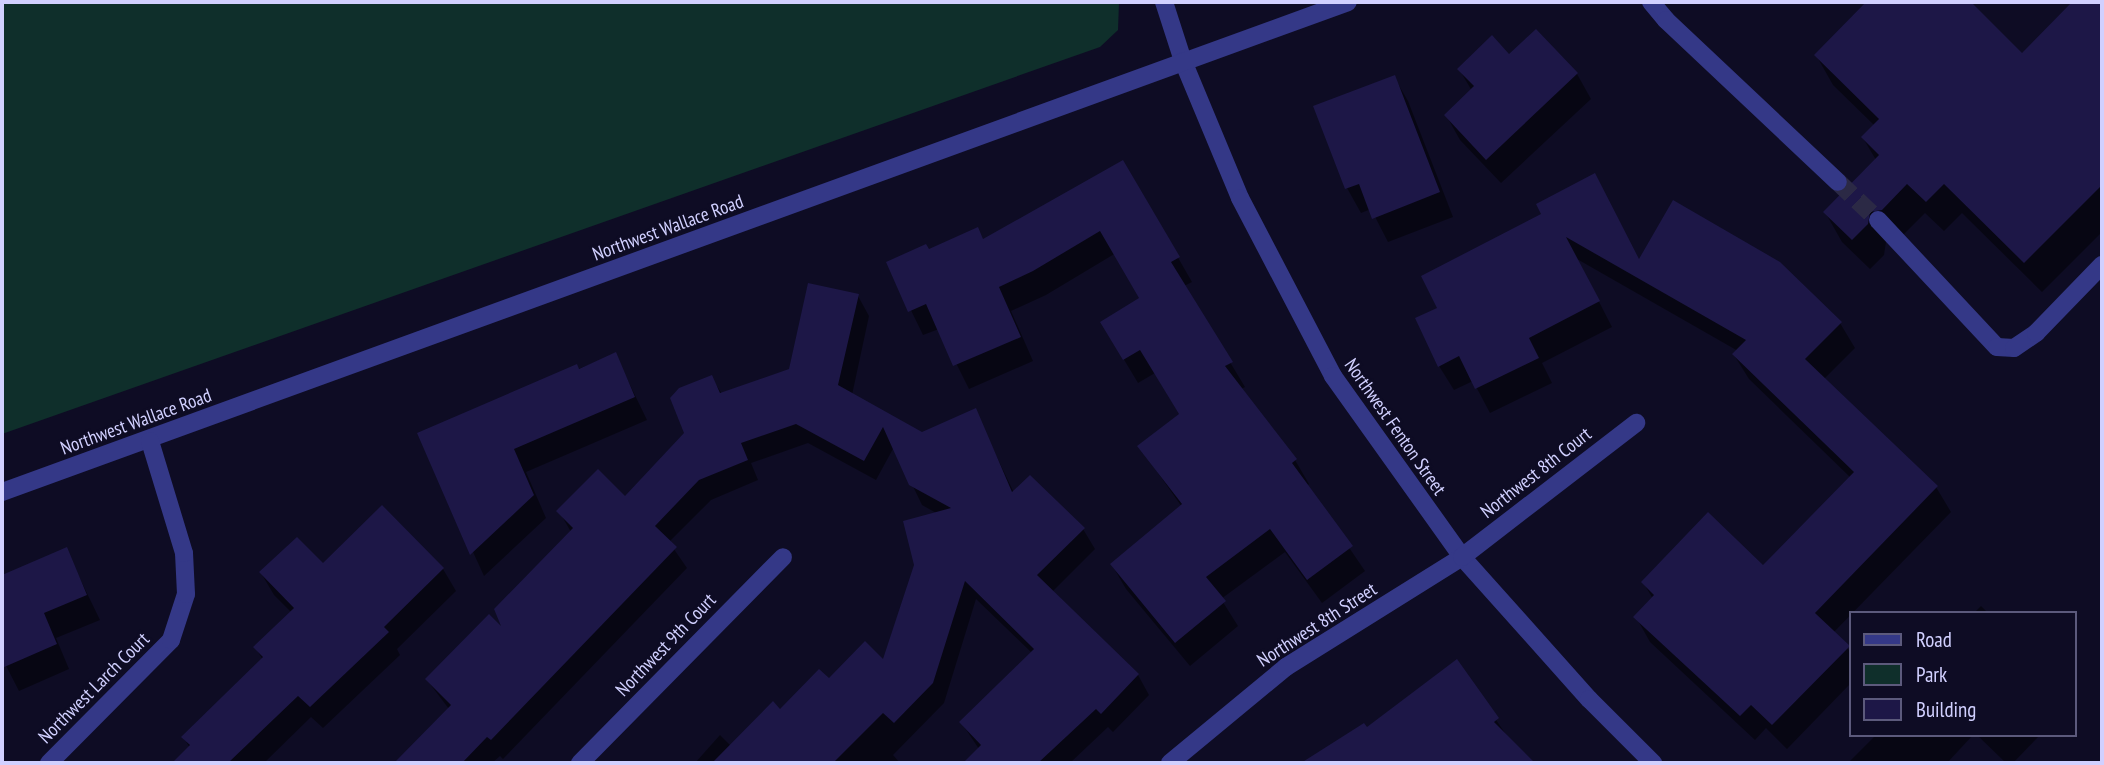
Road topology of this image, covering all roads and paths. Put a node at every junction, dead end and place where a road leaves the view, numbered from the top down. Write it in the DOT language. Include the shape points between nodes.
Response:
graph roads {
  1 [pos="1164,2"];
  2 [pos="1348,2"];
  3 [pos="1651,2"];
  4 [pos="1183,61"];
  5 [pos="1838,182"];
  6 [pos="1878,220"];
  7 [pos="2102,265"];
  8 [pos="1636,423"];
  9 [pos="150,440"];
  10 [pos="2,492"];
  11 [pos="783,557"];
  12 [pos="1462,557"];
  13 [pos="50,763"];
  14 [pos="580,763"];
  15 [pos="1170,763"];
  16 [pos="1653,763"];
  1 -- 4 [label="street, Northwest Fenton Street"];
  2 -- 4 [label="street, Northwest Wallace Road"];
  3 -- 5 [label="street"];
  4 -- 9 [label="street, Northwest Wallace Road"];
  4 -- 12 [label="street, Northwest Fenton Street" via="1240,198 1333,376"];
  6 -- 7 [label="street" via="1997,347 2014,348 2036,333"];
  8 -- 12 [label="street, Northwest 8th Court"];
  9 -- 10 [label="street, Northwest Wallace Road"];
  9 -- 13 [label="street, Northwest Larch Court" via="184,553 186,594 171,640"];
  11 -- 14 [label="street, Northwest 9th Court"];
  12 -- 15 [label="street, Northwest 8th Street" via="1286,667"];
  12 -- 16 [label="street, Northwest Fenton Street"];
}
